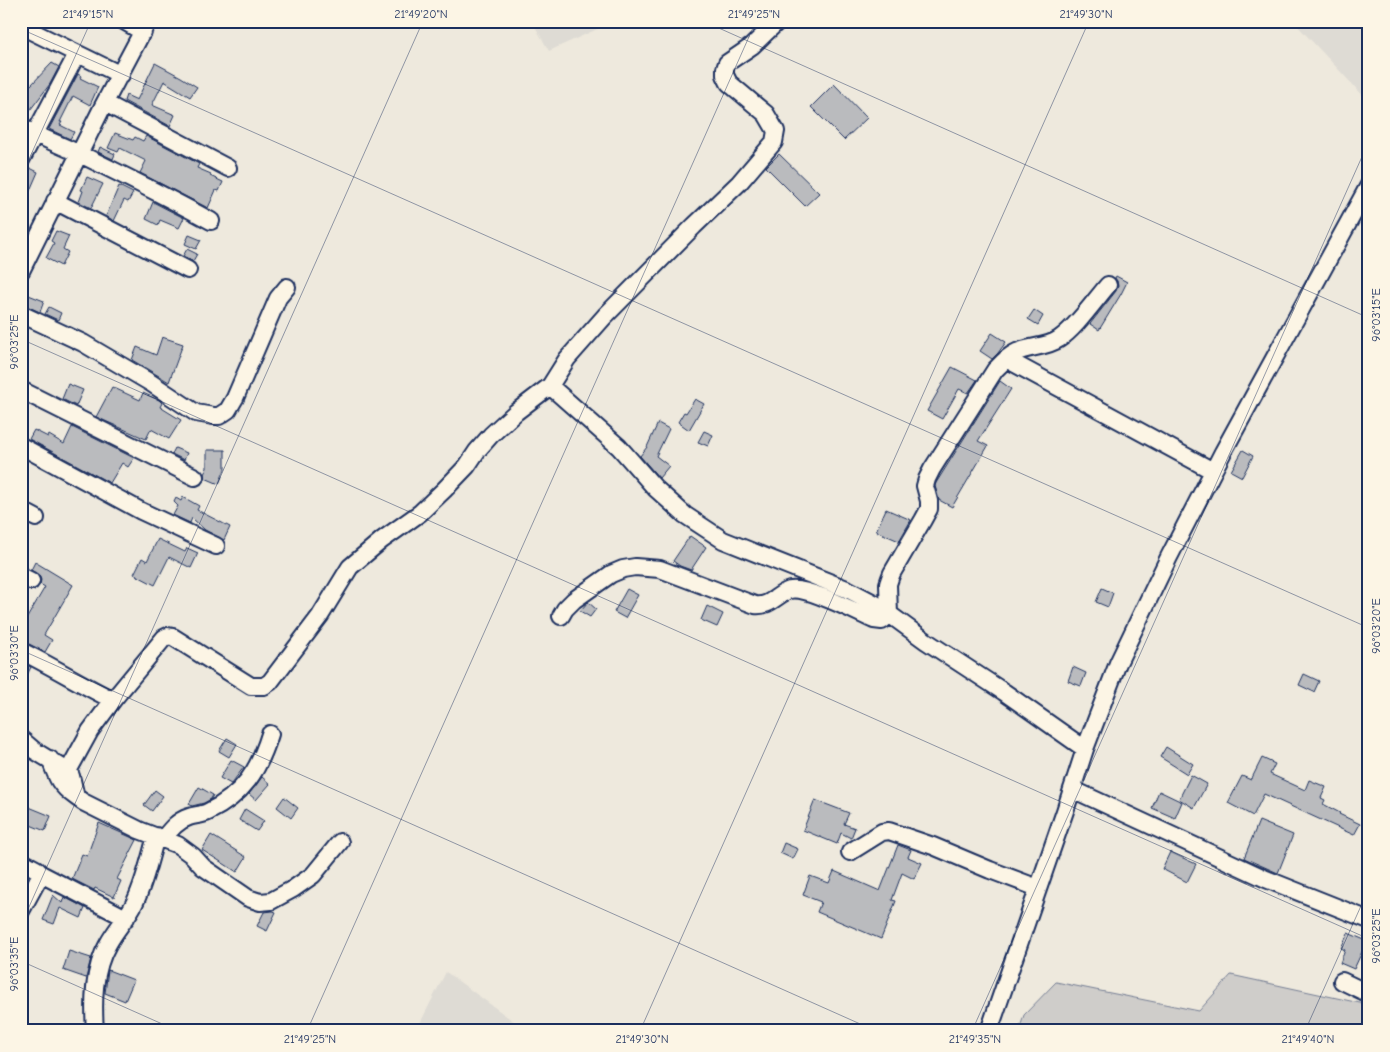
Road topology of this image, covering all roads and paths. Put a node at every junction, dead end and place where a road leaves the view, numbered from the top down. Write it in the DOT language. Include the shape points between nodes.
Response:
graph roads {
  1 [pos="124,21"];
  2 [pos="778,21"];
  3 [pos="21,26"];
  4 [pos="145,27"];
  5 [pos="76,54"];
  6 [pos="121,75"];
  7 [pos="105,103"];
  8 [pos="28,131"];
  9 [pos="79,154"];
  10 [pos="21,160"];
  11 [pos="228,168"];
  12 [pos="1369,185"];
  13 [pos="55,201"];
  14 [pos="211,221"];
  15 [pos="25,251"];
  16 [pos="21,270"];
  17 [pos="188,270"];
  18 [pos="1108,285"];
  19 [pos="287,287"];
  20 [pos="21,314"];
  21 [pos="1006,358"];
  22 [pos="550,386"];
  23 [pos="21,390"];
  24 [pos="21,446"];
  25 [pos="1213,471"];
  26 [pos="195,477"];
  27 [pos="21,510"];
  28 [pos="36,518"];
  29 [pos="216,546"];
  30 [pos="889,615"];
  31 [pos="561,616"];
  32 [pos="21,650"];
  33 [pos="113,700"];
  34 [pos="270,734"];
  35 [pos="21,739"];
  36 [pos="1085,749"];
  37 [pos="50,759"];
  38 [pos="68,773"];
  39 [pos="1072,789"];
  40 [pos="76,797"];
  41 [pos="160,837"];
  42 [pos="340,842"];
  43 [pos="850,852"];
  44 [pos="21,861"];
  45 [pos="41,874"];
  46 [pos="1038,888"];
  47 [pos="21,911"];
  48 [pos="126,918"];
  49 [pos="1369,920"];
  50 [pos="1342,981"];
  51 [pos="1369,994"];
  52 [pos="95,1031"];
  53 [pos="989,1031"];
  1 -- 4 [label="street"];
  2 -- 22 [label="street" via="725,69 729,82 766,114 776,131 774,142 739,183 605,316 567,358"];
  3 -- 5 [label="street"];
  4 -- 6 [label="street"];
  5 -- 6 [label="street"];
  5 -- 8 [label="street"];
  6 -- 7 [label="street"];
  7 -- 9 [label="street"];
  7 -- 11 [label="street"];
  8 -- 9 [label="street"];
  8 -- 10 [label="street"];
  9 -- 13 [label="street"];
  9 -- 14 [label="street"];
  12 -- 25 [label="street"];
  13 -- 15 [label="street"];
  13 -- 17 [label="street"];
  15 -- 16 [label="street"];
  18 -- 21 [label="street" via="1071,330 1058,340"];
  19 -- 20 [label="street" via="278,298 235,398 228,410 219,416 196,412 83,343"];
  21 -- 25 [label="street"];
  21 -- 30 [label="street" via="995,370 927,479 929,509 892,573 888,584"];
  22 -- 30 [label="street" via="619,447 655,488 685,515 723,540 849,590"];
  22 -- 33 [label="street" via="491,436 467,466 420,513 350,567 320,616 270,682 264,686 251,686 168,636"];
  23 -- 26 [label="street"];
  24 -- 29 [label="street" via="141,511"];
  25 -- 36 [label="street" via="1118,664"];
  27 -- 28 [label="street"];
  30 -- 31 [label="street" via="879,622 797,590 790,590 762,606 755,605 660,569 635,567 611,574 574,600"];
  30 -- 36 [label="street"];
  32 -- 33 [label="street"];
  33 -- 38 [label="street" via="90,731"];
  34 -- 41 [label="street" via="266,749 245,786 206,814 178,822"];
  35 -- 37 [label="street"];
  36 -- 39 [label="street"];
  37 -- 38 [label="street"];
  37 -- 40 [label="street" via="56,778"];
  38 -- 40 [label="street"];
  39 -- 46 [label="street"];
  39 -- 49 [label="street" via="1266,880"];
  40 -- 41 [label="street" via="139,830"];
  41 -- 42 [label="street" via="186,850 203,867 248,898 260,902 271,901 313,875"];
  41 -- 48 [label="street" via="143,886"];
  43 -- 46 [label="street" via="889,831"];
  44 -- 45 [label="street"];
  45 -- 47 [label="street"];
  45 -- 48 [label="street"];
  46 -- 53 [label="street"];
  48 -- 52 [label="street" via="108,944 97,973"];
  50 -- 51 [label="street"];
}
